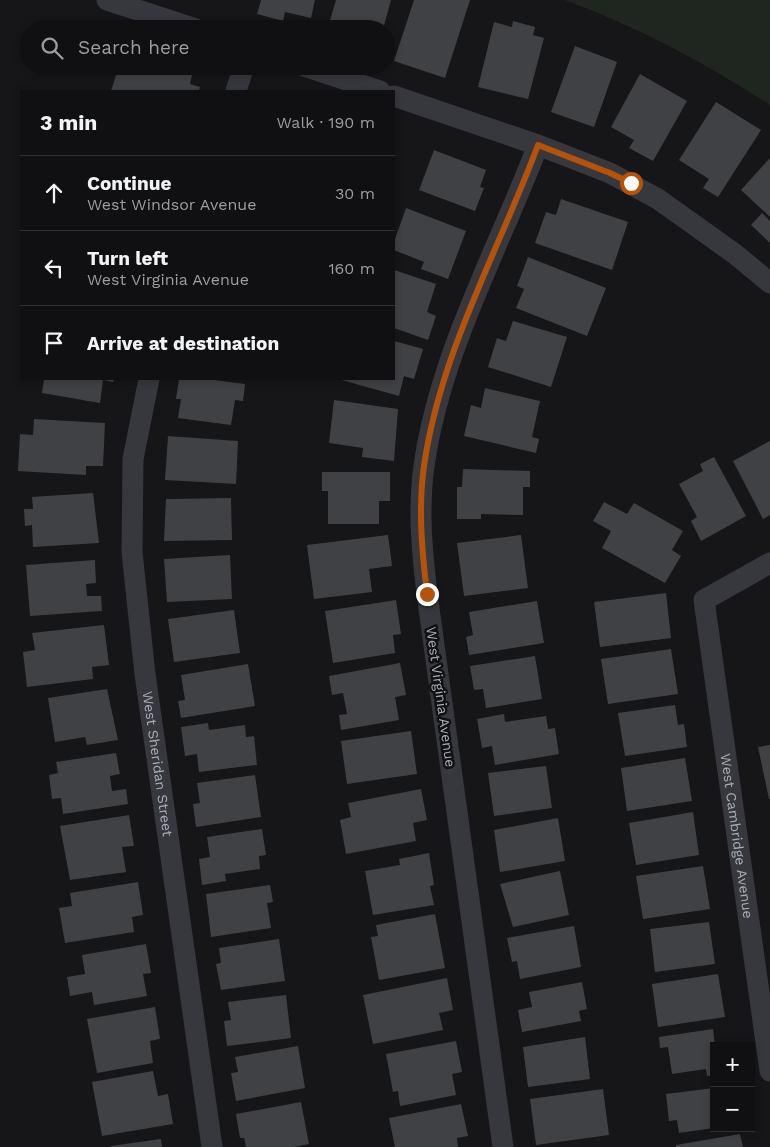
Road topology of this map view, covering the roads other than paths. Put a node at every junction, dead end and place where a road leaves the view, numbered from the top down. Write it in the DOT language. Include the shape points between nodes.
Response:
graph roads {
  1 [pos="107,0"];
  2 [pos="168,20"];
  3 [pos="241,75"];
  4 [pos="331,75"];
  5 [pos="236,90"];
  6 [pos="377,90"];
  7 [pos="395,96"];
  8 [pos="538,145"];
  9 [pos="770,283"];
  10 [pos="149,380"];
  11 [pos="770,563"];
  12 [pos="770,1071"];
  13 [pos="212,1147"];
  14 [pos="502,1147"];
  1 -- 2 [label="street"];
  3 -- 5 [label="street"];
  4 -- 6 [label="street"];
  7 -- 8 [label="street"];
  8 -- 9 [label="street" via="610,173 658,199"];
  8 -- 14 [label="street, West Virginia Avenue" via="447,370 432,421 420,512 427,594"];
  10 -- 13 [label="street, West Sheridan Street" via="133,459 132,552 145,674"];
  11 -- 12 [label="street, West Cambridge Avenue" via="704,600"];
}
